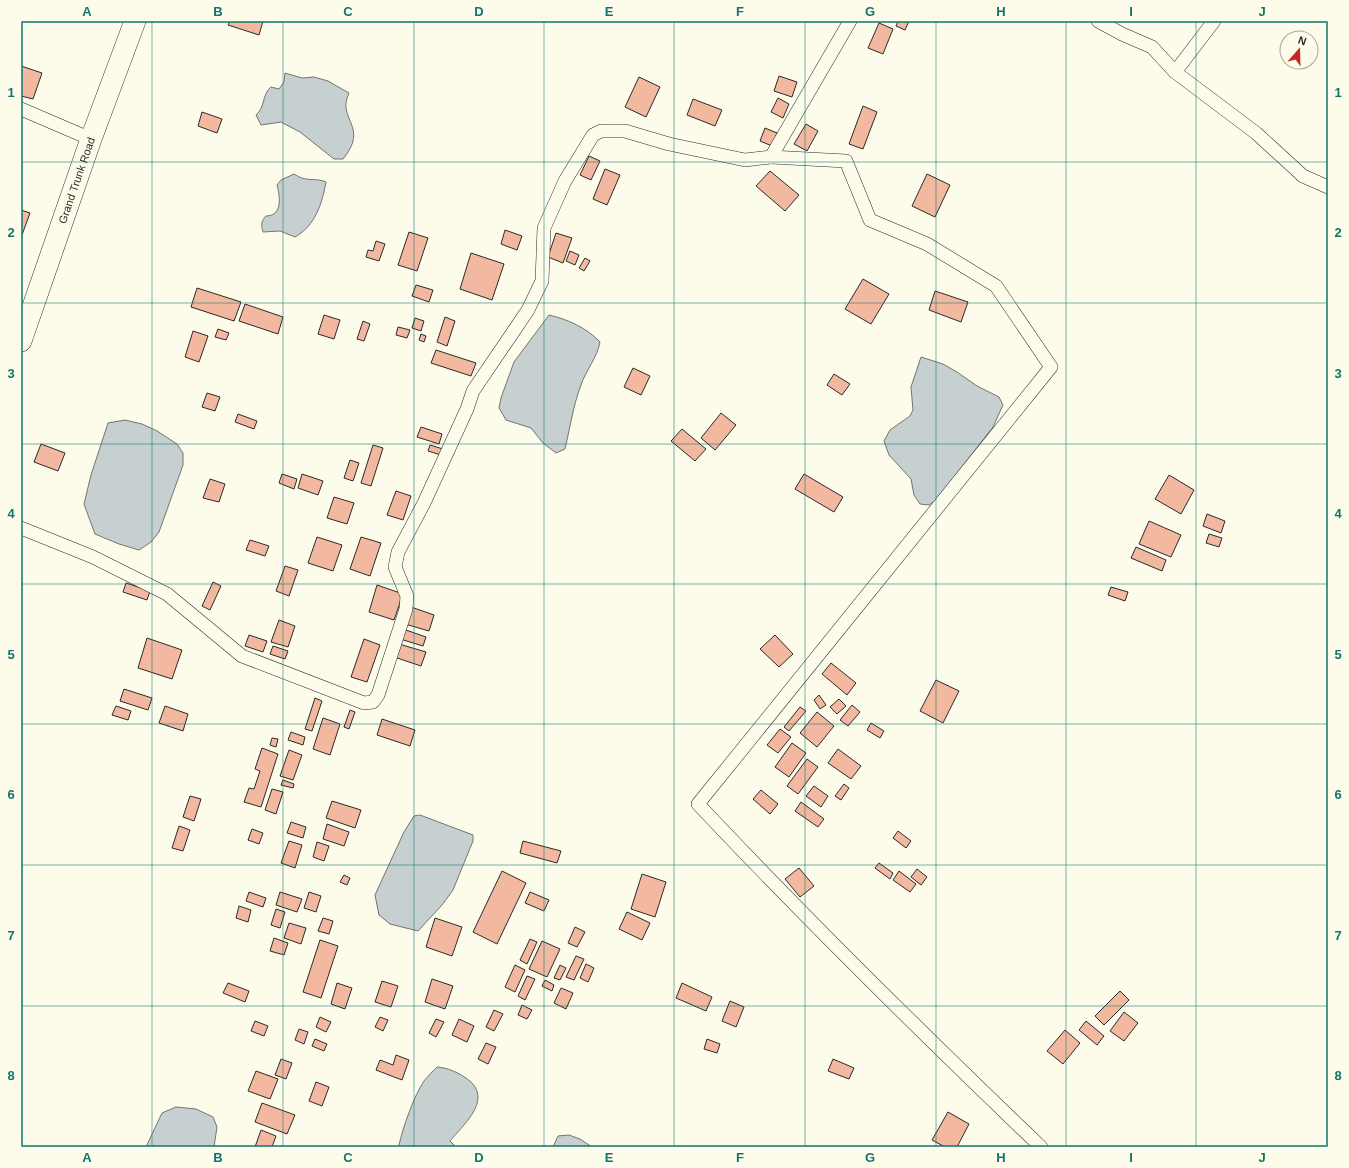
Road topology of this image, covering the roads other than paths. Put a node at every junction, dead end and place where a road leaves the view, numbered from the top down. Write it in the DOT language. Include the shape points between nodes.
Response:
graph roads {
  1 [pos="135,21"];
  2 [pos="850,21"];
  3 [pos="1098,21"];
  4 [pos="1214,21"];
  5 [pos="1174,72"];
  6 [pos="21,110"];
  7 [pos="91,139"];
  8 [pos="771,157"];
  9 [pos="1328,187"];
  10 [pos="21,341"];
  11 [pos="21,528"];
  12 [pos="1041,1147"];
  1 -- 7 [label="highway, Grand Trunk Road"];
  2 -- 8 [label="street"];
  3 -- 5 [label="street" via="1148,44"];
  4 -- 5 [label="street"];
  5 -- 9 [label="street" via="1256,133 1303,176"];
  6 -- 7 [label="street"];
  7 -- 10 [label="highway, Grand Trunk Road"];
  8 -- 11 [label="street" via="745,160 669,144 625,131 601,131 593,135 564,181 544,228 542,281 532,303 473,390 467,409 424,503 398,552 395,567 407,596 406,608 378,695 373,702 364,703 242,656 167,594 93,557"];
  8 -- 12 [label="street" via="846,161 870,220 927,244 996,286 1051,367 698,804 851,963"];
}
